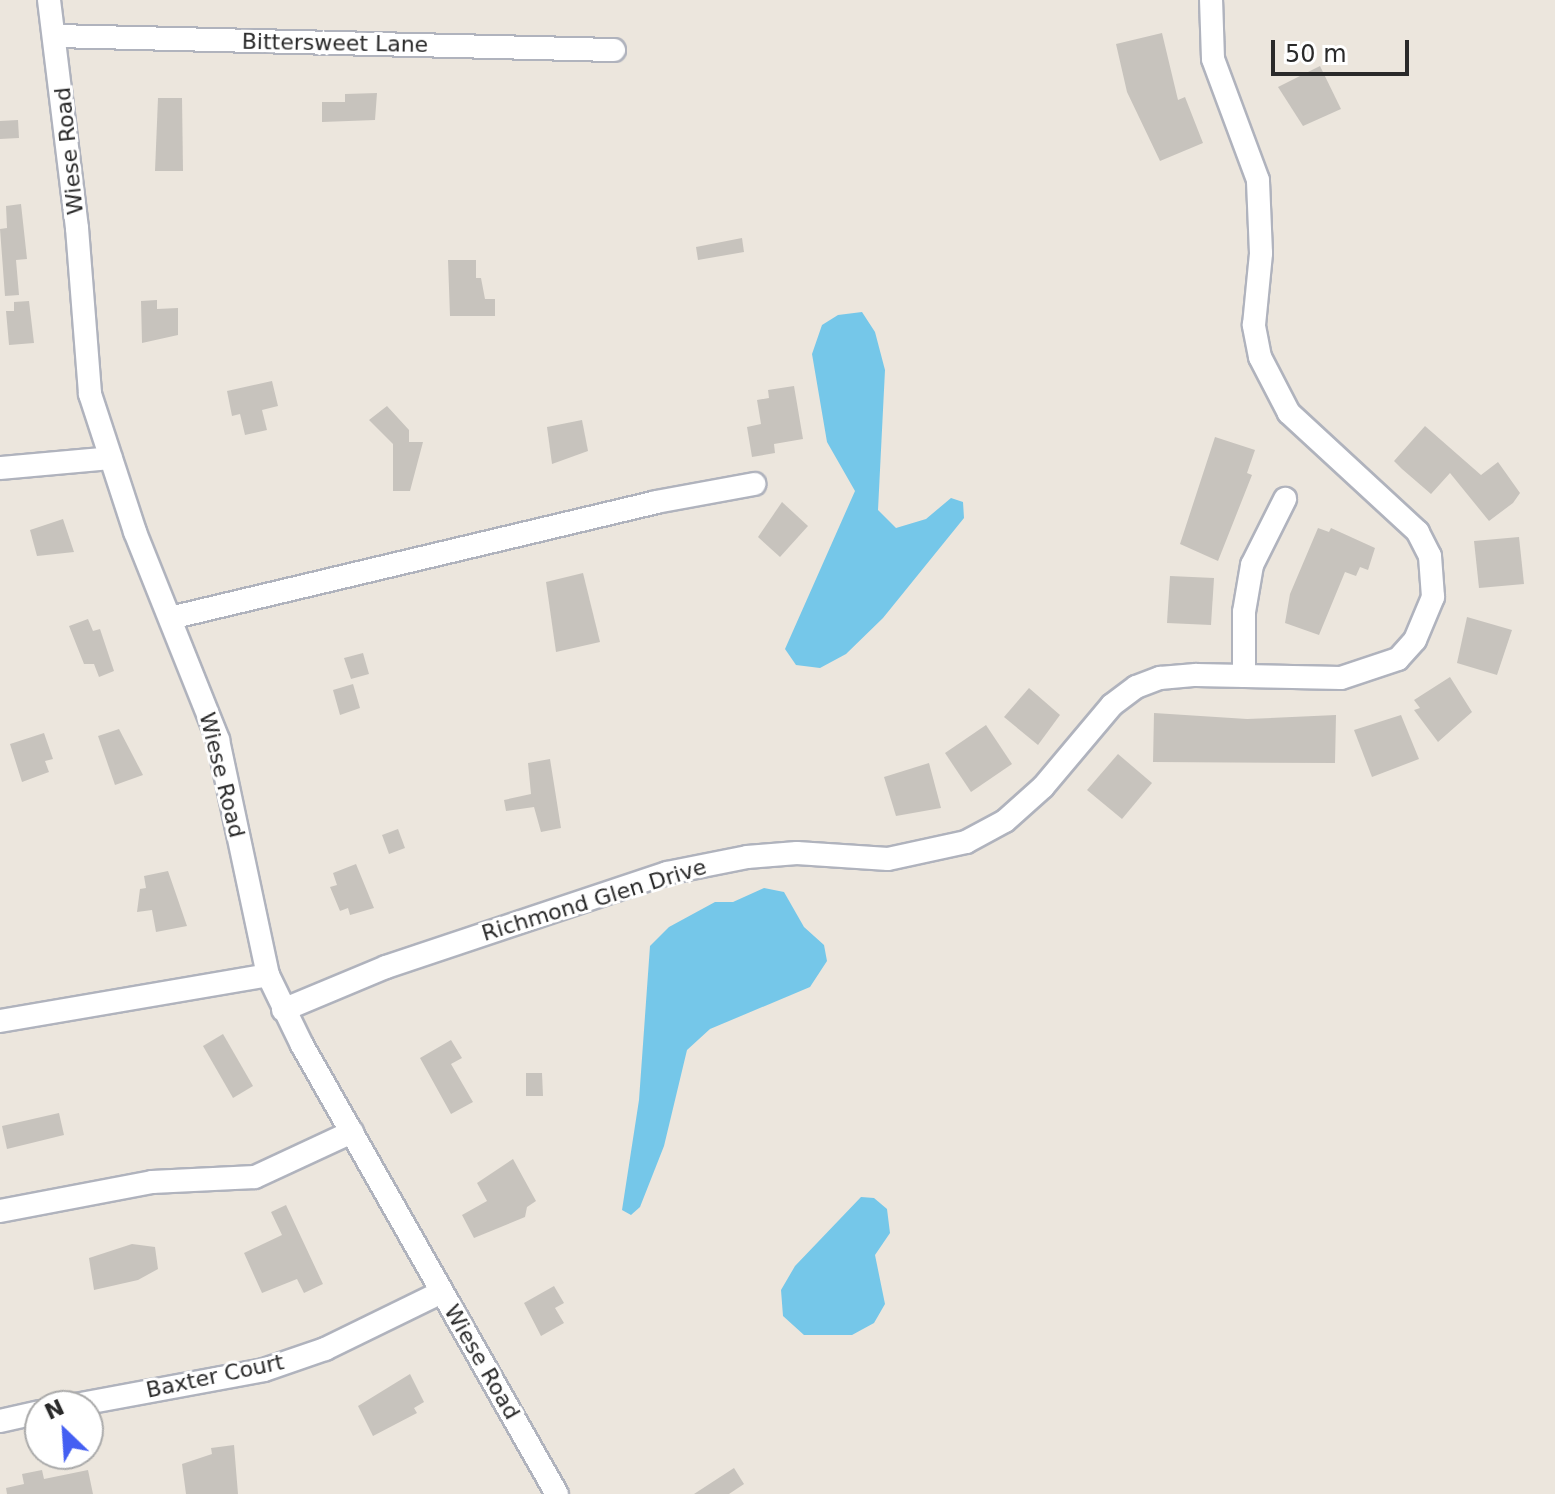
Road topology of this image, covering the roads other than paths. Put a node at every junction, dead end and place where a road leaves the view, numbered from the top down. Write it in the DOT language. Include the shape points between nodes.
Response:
graph roads {
  1 [pos="49,0"];
  2 [pos="1211,0"];
  3 [pos="56,36"];
  4 [pos="614,50"];
  5 [pos="111,458"];
  6 [pos="0,468"];
  7 [pos="754,484"];
  8 [pos="1285,499"];
  9 [pos="170,618"];
  10 [pos="1244,676"];
  11 [pos="268,975"];
  12 [pos="283,1010"];
  13 [pos="0,1021"];
  14 [pos="352,1132"];
  15 [pos="0,1211"];
  16 [pos="442,1292"];
  17 [pos="104,1400"];
  18 [pos="24,1416"];
  19 [pos="0,1421"];
  20 [pos="557,1494"];
  1 -- 3 [label="street, Wiese Road"];
  2 -- 10 [label="street, Richmond Glen Drive" via="1213,59 1258,180 1261,253 1254,325 1260,357 1289,413 1418,532 1430,556 1433,580 1429,614 1398,659 1341,678"];
  3 -- 4 [label="street, Bittersweet Lane"];
  3 -- 5 [label="street, Wiese Road" via="90,394"];
  5 -- 6 [label="street"];
  5 -- 9 [label="street, Wiese Road"];
  7 -- 9 [label="street" via="656,502"];
  8 -- 10 [label="street" via="1252,565 1244,612"];
  9 -- 11 [label="street, Wiese Road" via="218,740"];
  10 -- 12 [label="street, Richmond Glen Drive" via="1160,678 1136,687 1112,705 1043,787 1005,821 966,842 888,859 785,854 667,873 386,967"];
  11 -- 12 [label="street, Wiese Road"];
  11 -- 13 [label="street"];
  12 -- 14 [label="street, Wiese Road"];
  14 -- 15 [label="street" via="255,1177 152,1182"];
  14 -- 16 [label="street, Wiese Road"];
  16 -- 17 [label="street, Baxter Court" via="325,1349 264,1370"];
  16 -- 20 [label="street, Wiese Road"];
  18 -- 19 [label="street"];
}
